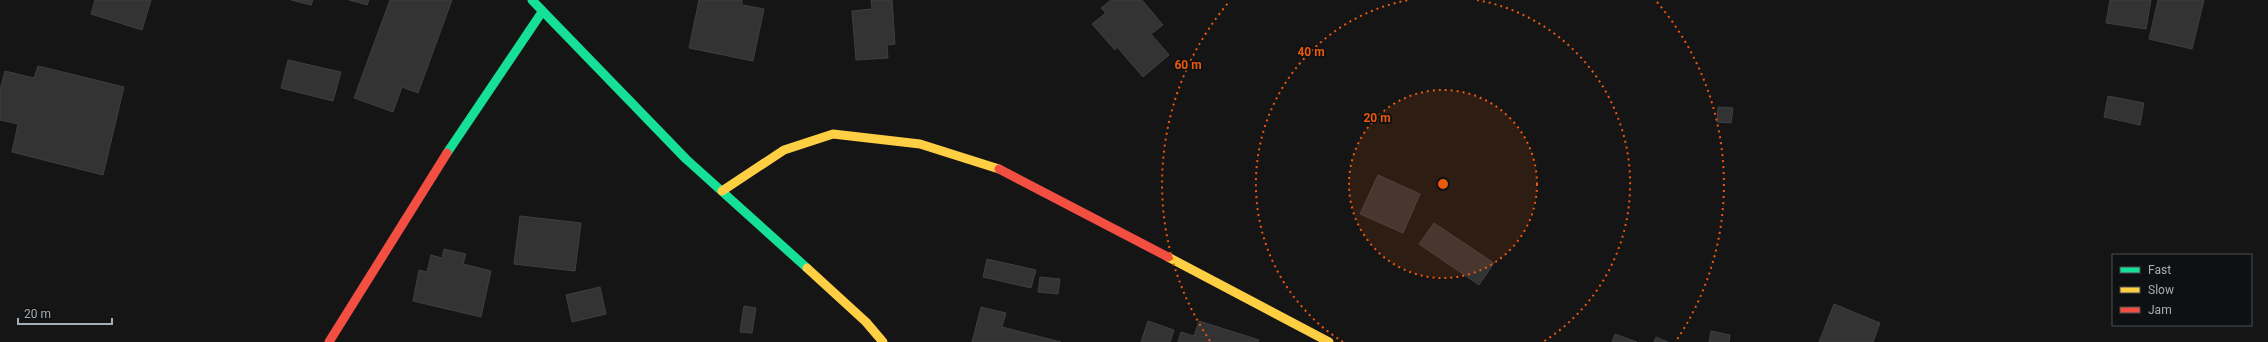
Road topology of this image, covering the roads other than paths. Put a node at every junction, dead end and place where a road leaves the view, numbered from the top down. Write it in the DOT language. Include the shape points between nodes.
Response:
graph roads {
  1 [pos="532,0"];
  2 [pos="542,12"];
  3 [pos="722,191"];
  4 [pos="330,342"];
  5 [pos="883,342"];
  6 [pos="1329,342"];
  1 -- 2 [label="street"];
  2 -- 3 [label="street" via="686,159"];
  2 -- 4 [label="street" via="432,176"];
  3 -- 5 [label="street" via="866,322"];
  3 -- 6 [label="street" via="784,150 833,134 920,144 992,166"];
}
